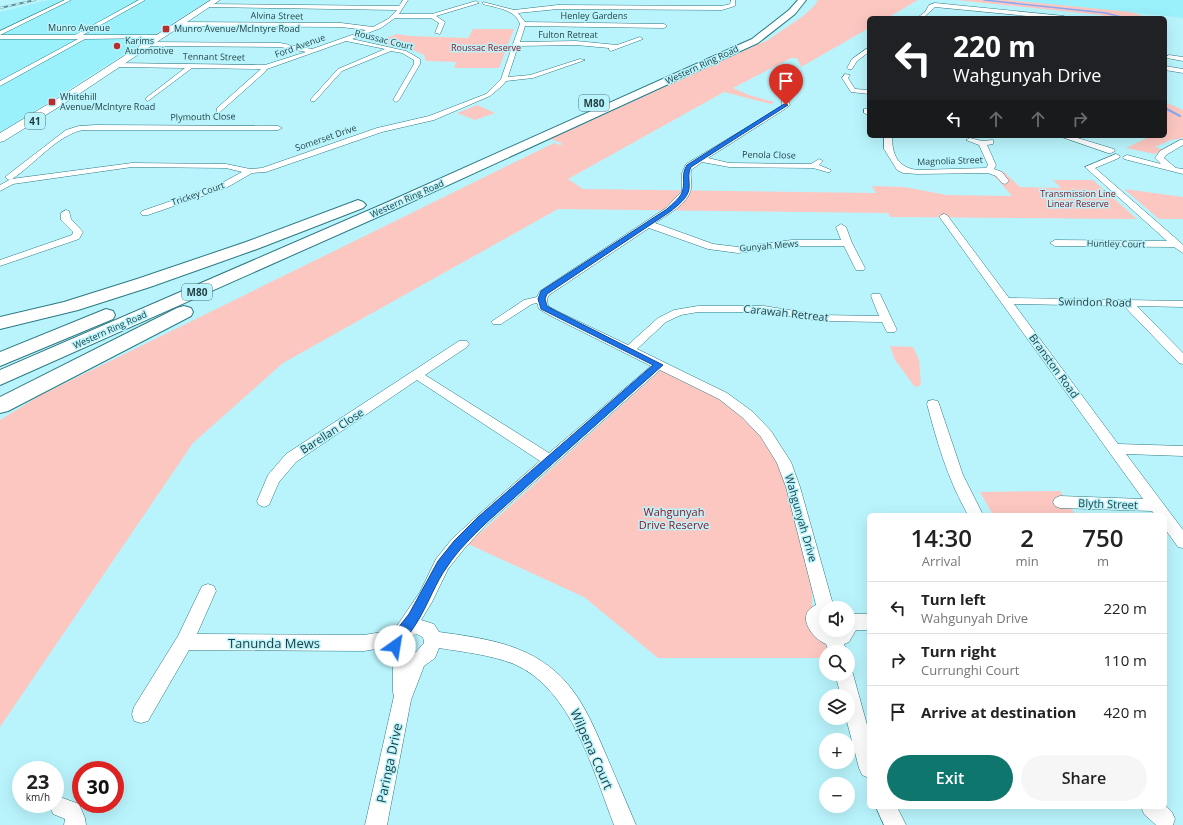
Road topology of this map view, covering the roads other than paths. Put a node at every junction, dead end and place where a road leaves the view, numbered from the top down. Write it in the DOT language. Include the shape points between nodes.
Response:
graph roads {
  1 [pos="69,0"];
  2 [pos="143,0"];
  3 [pos="216,0"];
  4 [pos="281,0"];
  5 [pos="343,0"];
  6 [pos="733,0"];
  7 [pos="802,0"];
  8 [pos="481,2"];
  9 [pos="786,4"];
  10 [pos="811,4"];
  11 [pos="206,6"];
  12 [pos="272,7"];
  13 [pos="336,7"];
  14 [pos="399,8"];
  15 [pos="512,12"];
  16 [pos="432,16"];
  17 [pos="923,16"];
  18 [pos="1029,16"];
  19 [pos="179,24"];
  20 [pos="523,24"];
  21 [pos="373,30"];
  22 [pos="653,32"];
  23 [pos="0,33"];
  24 [pos="438,33"];
  25 [pos="0,37"];
  26 [pos="13,37"];
  27 [pos="75,37"];
  28 [pos="85,37"];
  29 [pos="158,37"];
  30 [pos="346,39"];
  31 [pos="640,39"];
  32 [pos="755,41"];
  33 [pos="0,43"];
  34 [pos="149,44"];
  35 [pos="517,44"];
  36 [pos="619,46"];
  37 [pos="391,49"];
  38 [pos="867,50"];
  39 [pos="312,51"];
  40 [pos="602,52"];
  41 [pos="1169,57"];
  42 [pos="1183,59"];
  43 [pos="582,60"];
  44 [pos="116,65"];
  45 [pos="191,66"];
  46 [pos="265,67"];
  47 [pos="1167,68"];
  48 [pos="859,69"];
  49 [pos="1183,71"];
  50 [pos="847,75"];
  51 [pos="504,79"];
  52 [pos="0,84"];
  53 [pos="867,92"];
  54 [pos="69,96"];
  55 [pos="148,99"];
  56 [pos="785,99"];
  57 [pos="313,100"];
  58 [pos="396,100"];
  59 [pos="220,110"];
  60 [pos="278,128"];
  61 [pos="0,138"];
  62 [pos="888,138"];
  63 [pos="1069,138"];
  64 [pos="970,140"];
  65 [pos="990,142"];
  66 [pos="1183,142"];
  67 [pos="982,143"];
  68 [pos="0,144"];
  69 [pos="1114,153"];
  70 [pos="701,159"];
  71 [pos="827,170"];
  72 [pos="989,170"];
  73 [pos="250,171"];
  74 [pos="1179,172"];
  75 [pos="8,180"];
  76 [pos="1005,181"];
  77 [pos="411,184"];
  78 [pos="393,205"];
  79 [pos="66,213"];
  80 [pos="145,213"];
  81 [pos="944,217"];
  82 [pos="648,224"];
  83 [pos="842,227"];
  84 [pos="847,243"];
  85 [pos="1055,243"];
  86 [pos="1180,247"];
  87 [pos="0,263"];
  88 [pos="860,268"];
  89 [pos="876,296"];
  90 [pos="542,299"];
  91 [pos="1006,301"];
  92 [pos="1126,302"];
  93 [pos="1183,304"];
  94 [pos="885,319"];
  95 [pos="497,322"];
  96 [pos="0,323"];
  97 [pos="891,330"];
  98 [pos="463,344"];
  99 [pos="629,350"];
  100 [pos="0,360"];
  101 [pos="1183,360"];
  102 [pos="659,365"];
  103 [pos="417,376"];
  104 [pos="0,378"];
  105 [pos="933,404"];
  106 [pos="0,406"];
  107 [pos="1115,449"];
  108 [pos="1183,450"];
  109 [pos="551,461"];
  110 [pos="264,501"];
  111 [pos="1060,502"];
  112 [pos="1162,512"];
  113 [pos="975,513"];
  114 [pos="1167,519"];
  115 [pos="1183,542"];
  116 [pos="208,591"];
  117 [pos="426,597"];
  118 [pos="824,601"];
  119 [pos="819,611"];
  120 [pos="855,622"];
  121 [pos="867,622"];
  122 [pos="819,629"];
  123 [pos="184,642"];
  124 [pos="413,645"];
  125 [pos="846,681"];
  126 [pos="141,714"];
  127 [pos="867,760"];
  128 [pos="64,808"];
  129 [pos="887,809"];
  130 [pos="75,825"];
  131 [pos="376,825"];
  132 [pos="625,825"];
  133 [pos="895,825"];
  1 -- 23 [label="street"];
  2 -- 27 [label="street"];
  3 -- 11 [label="main road, 41"];
  4 -- 12 [label="street"];
  5 -- 13 [label="street"];
  6 -- 15 [label="street" via="733,5 722,8 558,7"];
  7 -- 32 [label="highway, Western Ring Road / M80" via="792,12"];
  8 -- 15 [label="street"];
  8 -- 16 [label="street"];
  9 -- 77 [label="highway, Western Ring Road / M80" via="754,29 711,53"];
  10 -- 32 [label="highway" via="769,36"];
  11 -- 12 [label="street"];
  11 -- 19 [label="main road, 41"];
  12 -- 13 [label="street"];
  13 -- 14 [label="street"];
  14 -- 16 [label="street"];
  14 -- 21 [label="street, Ford Avenue" via="388,22"];
  15 -- 20 [label="street" via="521,18"];
  16 -- 24 [label="street" via="442,22"];
  17 -- 18 [label="street" via="934,5"];
  19 -- 21 [label="street, Alvina Street" via="341,25"];
  19 -- 29 [label="main road, 41"];
  20 -- 22 [label="street, Henley Gardens" via="666,24"];
  20 -- 35 [label="street, Somerset Drive"];
  21 -- 30 [label="street, Ford Avenue"];
  25 -- 26 [label="street, Munro Avenue"];
  26 -- 27 [label="street, Munro Avenue"];
  26 -- 33 [label="street"];
  27 -- 28 [label="street, Munro Avenue"];
  28 -- 29 [label="street, Munro Avenue"];
  28 -- 52 [label="street"];
  29 -- 34 [label="main road, 41"];
  30 -- 37 [label="street, Roussac Court"];
  30 -- 39 [label="street, Ford Avenue"];
  31 -- 36 [label="street, Fulton Retreat"];
  32 -- 78 [label="highway, Western Ring Road / M80"];
  34 -- 39 [label="street" via="280,45"];
  34 -- 44 [label="main road, 41"];
  35 -- 36 [label="street, Fulton Retreat" via="576,43"];
  35 -- 51 [label="street, Somerset Drive"];
  36 -- 40 [label="street, Fulton Retreat"];
  37 -- 57 [label="street" via="340,70"];
  37 -- 58 [label="street, Roussac Court" via="410,54 418,61"];
  38 -- 48 [label="street" via="848,67"];
  39 -- 46 [label="street, Ford Avenue"];
  41 -- 42 [label="street"];
  43 -- 51 [label="street" via="536,76"];
  44 -- 45 [label="street, Tennant Street"];
  44 -- 54 [label="main road, 41"];
  45 -- 46 [label="street, Tennant Street"];
  45 -- 55 [label="street"];
  46 -- 59 [label="street, Ford Avenue"];
  47 -- 49 [label="street"];
  50 -- 53 [label="street" via="845,78 853,91"];
  51 -- 73 [label="street, Somerset Drive" via="488,95 431,118 380,130 263,170"];
  54 -- 61 [label="main road, 41"];
  54 -- 68 [label="main road, 41"];
  56 -- 70 [label="street" via="786,105 783,108"];
  60 -- 75 [label="street, Plymouth Close" via="79,129 69,132"];
  62 -- 72 [label="street, Magnolia Street" via="888,150 900,168 906,171"];
  63 -- 69 [label="street"];
  64 -- 67 [label="street"];
  65 -- 67 [label="street"];
  66 -- 74 [label="street" via="1159,158"];
  67 -- 72 [label="street" via="992,166"];
  69 -- 74 [label="street"];
  69 -- 86 [label="street" via="1089,167"];
  70 -- 71 [label="street, Penola Close" via="729,164 816,163"];
  70 -- 82 [label="street" via="689,166 686,172 686,191 680,200"];
  72 -- 76 [label="street"];
  73 -- 75 [label="street, Somerset Drive" via="226,166 142,165"];
  73 -- 80 [label="street, Trickey Court" via="223,186"];
  77 -- 96 [label="highway" via="198,264 69,306"];
  77 -- 100 [label="highway, Western Ring Road / M80"];
  78 -- 104 [label="highway, Western Ring Road / M80"];
  78 -- 106 [label="highway"];
  79 -- 87 [label="street" via="66,220 78,235"];
  81 -- 91 [label="street, Branston Road"];
  82 -- 84 [label="street, Gunyah Mews" via="711,247 738,250 792,243"];
  82 -- 90 [label="street" via="544,293"];
  83 -- 84 [label="street"];
  84 -- 88 [label="street"];
  85 -- 86 [label="street, Huntley Court"];
  89 -- 94 [label="street"];
  90 -- 95 [label="street" via="528,302"];
  90 -- 99 [label="street, Wahgunyah Drive" via="543,307 553,313"];
  91 -- 92 [label="street, Swindon Road"];
  91 -- 107 [label="street, Branston Road"];
  92 -- 93 [label="street, Swindon Road"];
  92 -- 101 [label="street"];
  94 -- 97 [label="street"];
  94 -- 99 [label="street, Carawah Retreat" via="820,318 764,309 698,309 678,312 662,320"];
  98 -- 103 [label="street, Barellan Close"];
  99 -- 102 [label="street, Wahgunyah Drive"];
  102 -- 109 [label="street, Paringa Drive"];
  102 -- 118 [label="street, Wahgunyah Drive" via="723,396 748,415 775,446 793,487"];
  103 -- 109 [label="street"];
  103 -- 110 [label="street, Barellan Close" via="291,458 273,479"];
  105 -- 113 [label="street" via="951,465"];
  107 -- 108 [label="street"];
  107 -- 112 [label="street, Branston Road"];
  109 -- 117 [label="street, Paringa Drive" via="458,544 442,564"];
  111 -- 112 [label="street, Blyth Street"];
  114 -- 115 [label="street, Branston Road"];
  116 -- 123 [label="street"];
  117 -- 124 [label="street, Paringa Drive"];
  117 -- 124 [label="street, Paringa Drive" via="425,618"];
  119 -- 122 [label="street" via="814,620"];
  120 -- 121 [label="street"];
  123 -- 124 [label="street, Tanunda Mews"];
  123 -- 126 [label="street"];
  124 -- 131 [label="street, Paringa Drive"];
  124 -- 132 [label="street, Wilpena Court" via="463,644 493,648 539,668 573,704 582,720"];
  125 -- 127 [label="street"];
  128 -- 130 [label="street" via="72,811"];
  129 -- 133 [label="street"];
}
